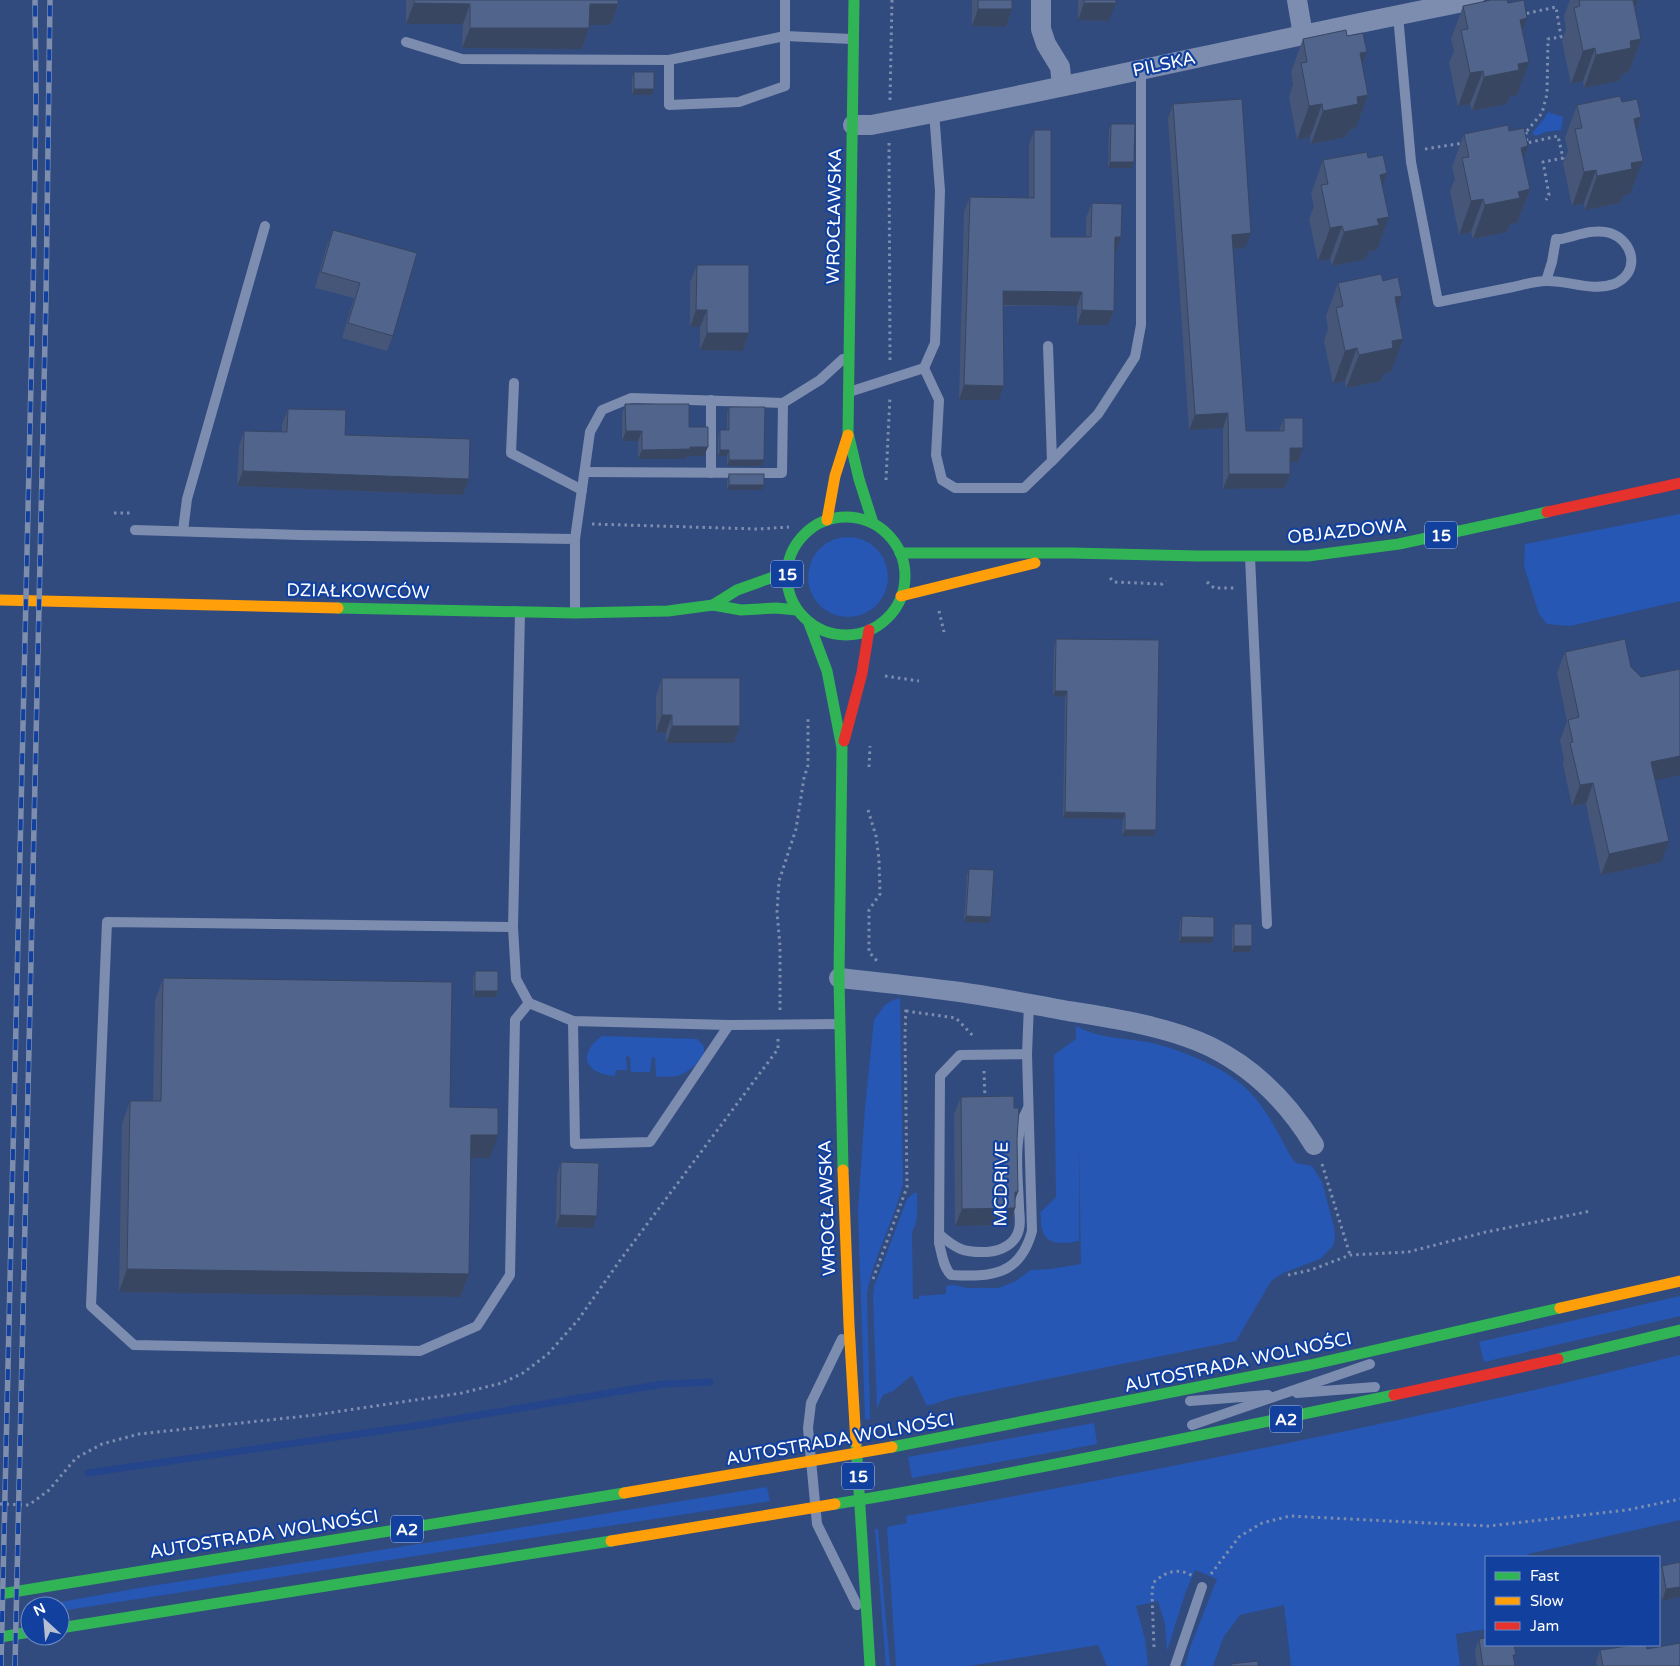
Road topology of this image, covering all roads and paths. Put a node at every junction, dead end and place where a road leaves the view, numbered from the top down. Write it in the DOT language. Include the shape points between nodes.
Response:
graph roads {
  1 [pos="785,0"];
  2 [pos="854,0"];
  3 [pos="892,0"];
  4 [pos="1041,0"];
  5 [pos="1298,0"];
  6 [pos="1474,0"];
  7 [pos="1520,14"];
  8 [pos="1398,15"];
  9 [pos="1303,35"];
  10 [pos="785,36"];
  11 [pos="853,39"];
  12 [pos="406,42"];
  13 [pos="669,60"];
  14 [pos="1141,69"];
  15 [pos="1062,86"];
  16 [pos="934,112"];
  17 [pos="889,121"];
  18 [pos="853,125"];
  19 [pos="1526,132"];
  20 [pos="1516,134"];
  21 [pos="1468,142"];
  22 [pos="1410,152"];
  23 [pos="1546,200"];
  24 [pos="265,226"];
  25 [pos="1546,281"];
  26 [pos="1048,346"];
  27 [pos="849,352"];
  28 [pos="924,368"];
  29 [pos="890,378"];
  30 [pos="514,383"];
  31 [pos="848,393"];
  32 [pos="711,400"];
  33 [pos="782,403"];
  34 [pos="848,433"];
  35 [pos="1052,461"];
  36 [pos="585,472"];
  37 [pos="711,472"];
  38 [pos="859,479"];
  39 [pos="886,480"];
  40 [pos="1680,483"];
  41 [pos="888,487"];
  42 [pos="582,490"];
  43 [pos="827,520"];
  44 [pos="874,523"];
  45 [pos="796,524"];
  46 [pos="135,530"];
  47 [pos="183,532"];
  48 [pos="784,534"];
  49 [pos="575,539"];
  50 [pos="900,553"];
  51 [pos="1072,553"];
  52 [pos="1250,556"];
  53 [pos="788,567"];
  54 [pos="1104,573"];
  55 [pos="1200,576"];
  56 [pos="1168,580"];
  57 [pos="936,588"];
  58 [pos="1251,588"];
  59 [pos="901,596"];
  60 [pos="1,601"];
  61 [pos="713,606"];
  62 [pos="797,610"];
  63 [pos="520,612"];
  64 [pos="575,613"];
  65 [pos="809,623"];
  66 [pos="869,630"];
  67 [pos="944,632"];
  68 [pos="862,673"];
  69 [pos="919,681"];
  70 [pos="808,708"];
  71 [pos="871,740"];
  72 [pos="842,748"];
  73 [pos="869,768"];
  74 [pos="866,806"];
  75 [pos="1267,924"];
  76 [pos="514,927"];
  77 [pos="881,966"];
  78 [pos="838,978"];
  79 [pos="908,986"];
  80 [pos="529,1003"];
  81 [pos="1029,1004"];
  82 [pos="906,1011"];
  83 [pos="573,1021"];
  84 [pos="840,1024"];
  85 [pos="729,1025"];
  86 [pos="779,1025"];
  87 [pos="978,1042"];
  88 [pos="1027,1054"];
  89 [pos="984,1070"];
  90 [pos="985,1104"];
  91 [pos="1028,1107"];
  92 [pos="1314,1145"];
  93 [pos="1591,1212"];
  94 [pos="939,1234"];
  95 [pos="1350,1255"];
  96 [pos="1288,1274"];
  97 [pos="1680,1281"];
  98 [pos="872,1284"];
  99 [pos="849,1325"];
  100 [pos="1468,1330"];
  101 [pos="1680,1330"];
  102 [pos="1473,1379"];
  103 [pos="1282,1394"];
  104 [pos="1097,1408"];
  105 [pos="1099,1457"];
  106 [pos="1680,1499"];
  107 [pos="0,1504"];
  108 [pos="29,1504"];
  109 [pos="1202,1587"];
  110 [pos="0,1594"];
  111 [pos="70,1626"];
  112 [pos="868,1627"];
  113 [pos="20,1634"];
  114 [pos="0,1637"];
  115 [pos="1154,1647"];
  116 [pos="870,1666"];
  117 [pos="1175,1666"];
  1 -- 10 [label="lane"];
  2 -- 11 [label="main road, WROCŁAWSKA"];
  3 -- 17 [label="path"];
  4 -- 15 [label="street" via="1041,29 1060,67"];
  5 -- 9 [label="street"];
  6 -- 8 [label="street, PILSKA"];
  7 -- 19 [label="path" via="1556,7 1561,37 1548,39 1547,94 1542,113"];
  8 -- 9 [label="street, PILSKA"];
  8 -- 22 [label="lane"];
  9 -- 14 [label="street, PILSKA"];
  10 -- 11 [label="lane"];
  10 -- 13 [label="lane"];
  10 -- 13 [label="lane" via="786,86 739,102 670,105"];
  11 -- 18 [label="main road, WROCŁAWSKA"];
  12 -- 13 [label="lane" via="462,59"];
  14 -- 15 [label="street, PILSKA"];
  14 -- 35 [label="lane" via="1141,325 1135,357 1098,414"];
  15 -- 16 [label="street, PILSKA"];
  16 -- 17 [label="street, PILSKA"];
  16 -- 28 [label="lane" via="940,191 935,342"];
  17 -- 18 [label="street, PILSKA"];
  17 -- 29 [label="path"];
  18 -- 27 [label="main road, WROCŁAWSKA"];
  19 -- 20 [label="path"];
  19 -- 23 [label="path" via="1527,143 1558,136 1563,158 1543,162"];
  21 -- 22 [label="path"];
  22 -- 25 [label="lane" via="1438,302"];
  24 -- 47 [label="lane" via="187,499"];
  25 -- 25 [label="lane" via="1599,287 1614,284 1625,277 1632,266 1632,257 1625,244 1611,233 1595,232 1556,239"];
  26 -- 35 [label="lane"];
  27 -- 31 [label="main road, WROCŁAWSKA"];
  27 -- 33 [label="lane" via="820,380"];
  28 -- 29 [label="lane"];
  28 -- 35 [label="lane" via="939,400 936,455 942,480 955,488 1024,488"];
  29 -- 31 [label="lane"];
  29 -- 39 [label="path"];
  30 -- 42 [label="lane" via="511,453"];
  31 -- 34 [label="main road, WROCŁAWSKA"];
  32 -- 33 [label="lane"];
  32 -- 36 [label="lane" via="631,398 602,410 590,432"];
  32 -- 37 [label="lane"];
  33 -- 37 [label="lane" via="782,473"];
  34 -- 38 [label="main road, WROCŁAWSKA"];
  34 -- 43 [label="main road, WROCŁAWSKA" via="835,476"];
  36 -- 37 [label="lane"];
  36 -- 42 [label="lane"];
  38 -- 39 [label="path"];
  38 -- 44 [label="main road, WROCŁAWSKA"];
  39 -- 41 [label="path"];
  40 -- 52 [label="main road, OBJAZDOWA / 15" via="1399,544 1308,556"];
  42 -- 49 [label="lane"];
  43 -- 44 [label="main road, 15" via="851,517"];
  43 -- 53 [label="main road, 15" via="799,540"];
  44 -- 50 [label="main road, 15" via="890,536"];
  45 -- 48 [label="path"];
  46 -- 47 [label="lane"];
  47 -- 49 [label="lane"];
  49 -- 64 [label="lane"];
  50 -- 51 [label="main road, OBJAZDOWA / 15"];
  50 -- 59 [label="main road, 15" via="905,567"];
  51 -- 52 [label="main road, OBJAZDOWA / 15"];
  51 -- 57 [label="main road, OBJAZDOWA / 15"];
  52 -- 58 [label="lane"];
  53 -- 61 [label="main road, DZIAŁKOWCÓW" via="779,576 737,590"];
  53 -- 62 [label="main road, 15" via="789,594"];
  54 -- 56 [label="path" via="1114,582 1162,584"];
  55 -- 58 [label="path" via="1214,588"];
  57 -- 59 [label="main road, OBJAZDOWA / 15"];
  57 -- 67 [label="path"];
  58 -- 75 [label="lane"];
  59 -- 66 [label="main road, 15" via="894,611"];
  60 -- 63 [label="main road, DZIAŁKOWCÓW"];
  61 -- 62 [label="main road, DZIAŁKOWCÓW" via="741,610"];
  61 -- 64 [label="main road, DZIAŁKOWCÓW" via="668,611"];
  62 -- 65 [label="main road, 15"];
  63 -- 64 [label="main road, DZIAŁKOWCÓW"];
  63 -- 76 [label="lane"];
  65 -- 66 [label="main road, 15" via="838,635 854,635"];
  65 -- 72 [label="main road, WROCŁAWSKA / 15" via="827,671"];
  66 -- 68 [label="main road, WROCŁAWSKA / 15"];
  68 -- 69 [label="path"];
  68 -- 72 [label="main road, WROCŁAWSKA / 15"];
  70 -- 86 [label="path" via="808,765 796,829 780,881 777,912"];
  71 -- 73 [label="path"];
  72 -- 78 [label="main road, WROCŁAWSKA / 15"];
  74 -- 77 [label="path" via="876,836 880,894 869,910 869,952"];
  76 -- 80 [label="lane" via="516,979"];
  76 -- 80 [label="lane" via="106,922 91,1306 134,1345 420,1351 478,1326 510,1275 516,1020"];
  78 -- 79 [label="street"];
  78 -- 84 [label="main road, WROCŁAWSKA / 15"];
  79 -- 81 [label="street"];
  79 -- 82 [label="path"];
  80 -- 83 [label="lane"];
  81 -- 88 [label="lane"];
  81 -- 92 [label="street" via="1157,1029 1212,1047 1268,1087"];
  82 -- 87 [label="path" via="956,1018"];
  82 -- 98 [label="path" via="907,1186"];
  83 -- 85 [label="lane"];
  83 -- 85 [label="lane" via="575,1144 650,1142"];
  84 -- 86 [label="lane"];
  84 -- 99 [label="main road, WROCŁAWSKA / 15"];
  85 -- 86 [label="lane"];
  88 -- 91 [label="lane"];
  88 -- 94 [label="lane" via="960,1055 940,1076"];
  89 -- 90 [label="path"];
  91 -- 94 [label="lane, MCDRIVE" via="1019,1126 1019,1229 1012,1242 995,1251 972,1252 959,1249"];
  91 -- 94 [label="lane" via="1032,1231 1024,1250 997,1274 951,1276 944,1265"];
  92 -- 95 [label="path"];
  93 -- 95 [label="path" via="1486,1232 1408,1252"];
  95 -- 96 [label="path" via="1310,1270"];
  97 -- 100 [label="main road, AUTOSTRADA WOLNOŚCI / A2"];
  99 -- 112 [label="main road, WROCŁAWSKA / 15"];
  99 -- 112 [label="lane" via="811,1403 808,1428 817,1524"];
  100 -- 103 [label="lane"];
  100 -- 104 [label="main road, AUTOSTRADA WOLNOŚCI / A2" via="1310,1366"];
  101 -- 102 [label="main road, A2"];
  102 -- 103 [label="lane"];
  102 -- 105 [label="main road, A2"];
  103 -- 104 [label="lane"];
  103 -- 105 [label="lane"];
  104 -- 110 [label="main road, AUTOSTRADA WOLNOŚCI / A2" via="778,1468"];
  105 -- 111 [label="main road, A2" via="780,1514"];
  106 -- 109 [label="path" via="1627,1510 1488,1526 1290,1516 1262,1524 1240,1537"];
  107 -- 108 [label="path"];
  109 -- 115 [label="path" via="1191,1574 1178,1571 1164,1573 1153,1583"];
  109 -- 117 [label="lane"];
  112 -- 116 [label="main road, WROCŁAWSKA / 15"];
  113 -- 114 [label="main road"];
}
